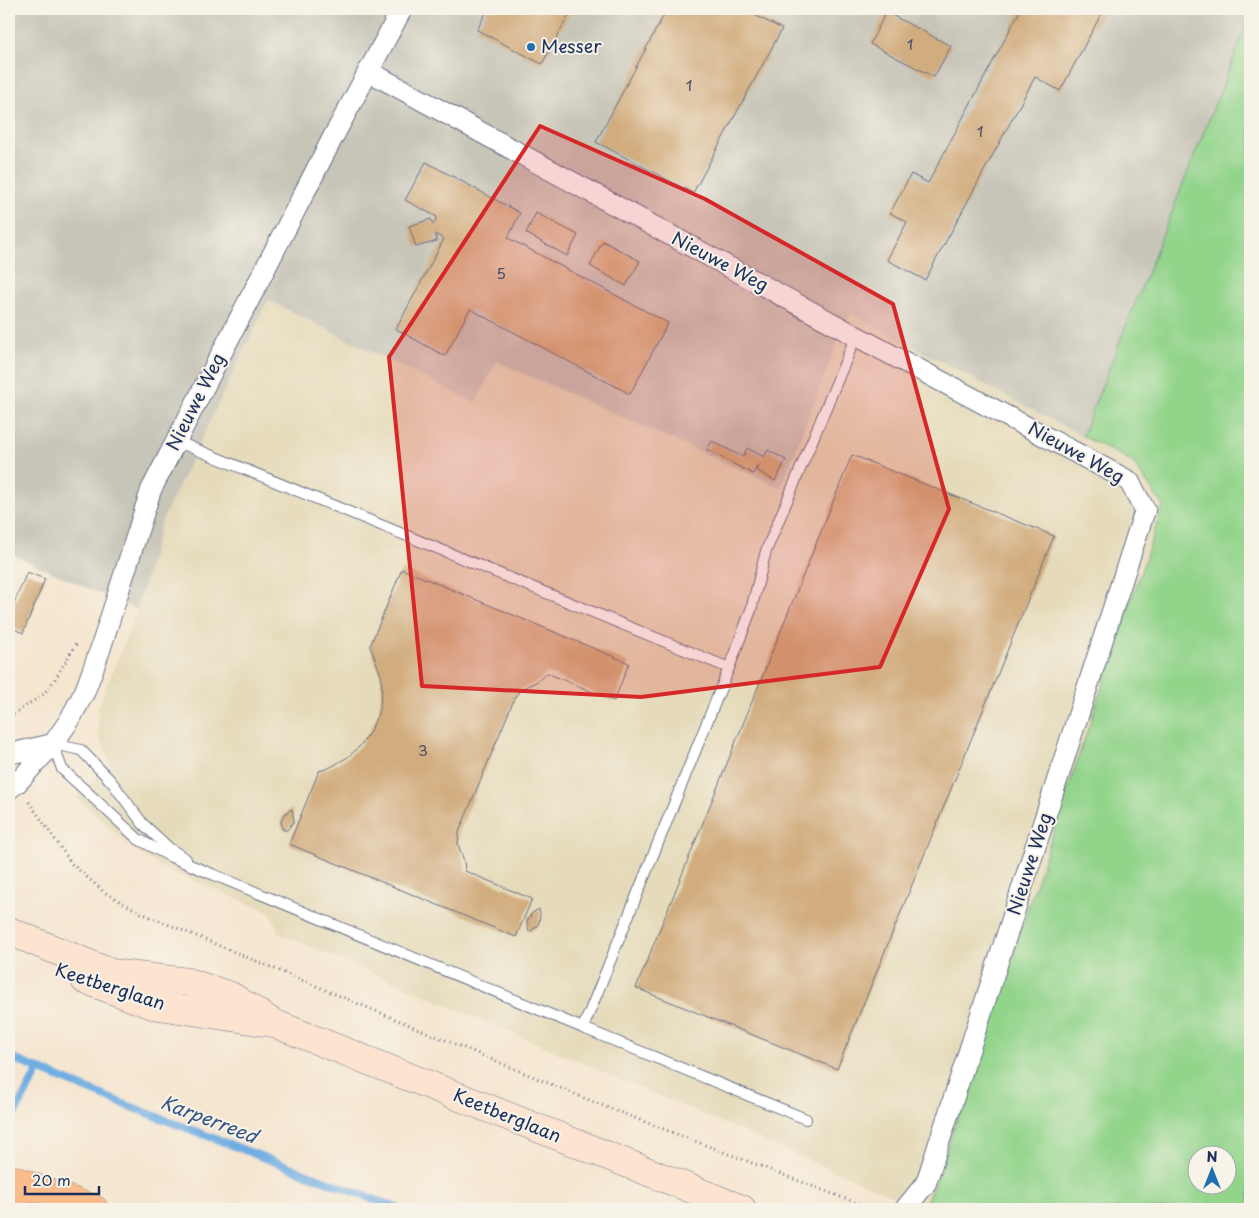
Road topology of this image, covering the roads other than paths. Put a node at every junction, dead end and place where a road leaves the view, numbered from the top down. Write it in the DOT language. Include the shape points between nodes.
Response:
graph roads {
  1 [pos="402,9"];
  2 [pos="368,71"];
  3 [pos="856,336"];
  4 [pos="176,441"];
  5 [pos="729,668"];
  6 [pos="53,744"];
  7 [pos="9,754"];
  8 [pos="13,786"];
  9 [pos="201,869"];
  10 [pos="9,931"];
  11 [pos="9,953"];
  12 [pos="273,1023"];
  13 [pos="583,1028"];
  14 [pos="806,1119"];
  15 [pos="9,1178"];
  16 [pos="9,1204"];
  17 [pos="20,1209"];
  18 [pos="94,1209"];
  19 [pos="742,1209"];
  20 [pos="905,1209"];
  1 -- 2 [label="street, Nieuwe Weg"];
  2 -- 3 [label="street, Nieuwe Weg"];
  2 -- 4 [label="street, Nieuwe Weg"];
  3 -- 5 [label="lane" via="766,551 751,610"];
  3 -- 20 [label="street, Nieuwe Weg" via="1129,480 1145,510 926,1183"];
  4 -- 5 [label="lane"];
  4 -- 6 [label="street, Nieuwe Weg" via="151,490 85,691"];
  5 -- 13 [label="lane"];
  6 -- 7 [label="street"];
  6 -- 8 [label="street, Nieuwe Weg"];
  6 -- 9 [label="lane" via="81,750 111,781 143,824 169,848"];
  6 -- 9 [label="lane" via="62,769 138,840"];
  9 -- 13 [label="lane"];
  10 -- 12 [label="main road, Keetberglaan" via="111,973 188,982 231,996"];
  11 -- 12 [label="main road, Keetberglaan" via="152,1005"];
  12 -- 19 [label="main road, Keetberglaan"];
  13 -- 14 [label="lane"];
  15 -- 18 [label="highway"];
  16 -- 17 [label="highway"];
}
